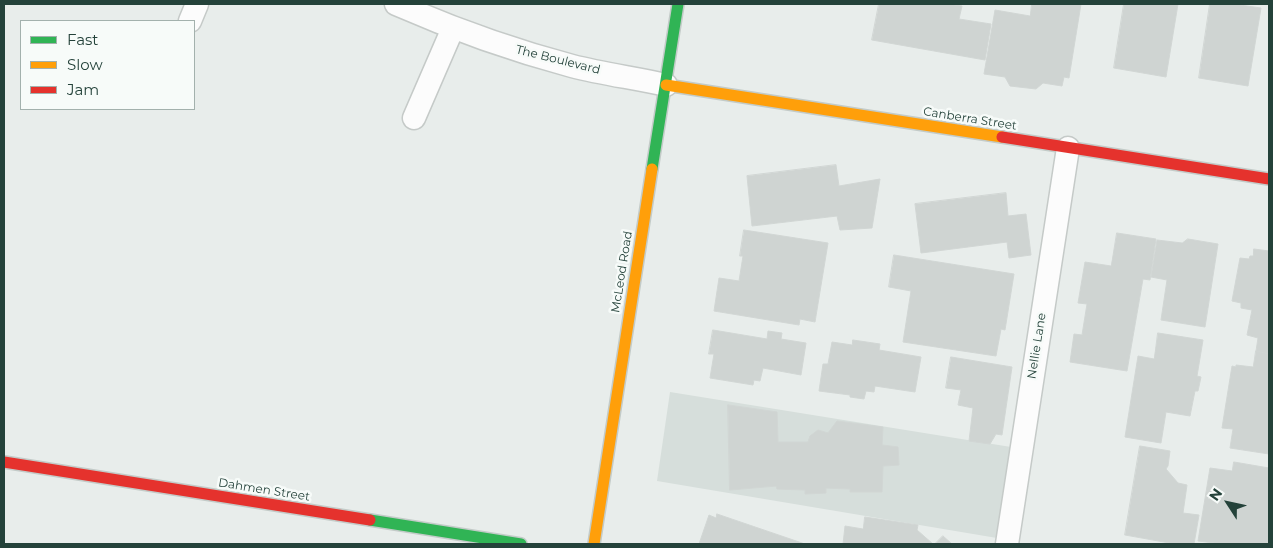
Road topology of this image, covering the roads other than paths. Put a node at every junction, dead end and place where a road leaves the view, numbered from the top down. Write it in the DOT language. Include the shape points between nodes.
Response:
graph roads {
  1 [pos="198,4"];
  2 [pos="396,4"];
  3 [pos="678,4"];
  4 [pos="428,10"];
  5 [pos="190,20"];
  6 [pos="453,28"];
  7 [pos="666,85"];
  8 [pos="414,118"];
  9 [pos="1068,148"];
  10 [pos="1269,179"];
  11 [pos="4,462"];
  12 [pos="521,544"];
  13 [pos="594,544"];
  14 [pos="1006,544"];
  1 -- 5 [label="lane"];
  2 -- 4 [label="lane, The Boulevard"];
  3 -- 7 [label="street, McLeod Road"];
  4 -- 6 [label="lane, The Boulevard"];
  6 -- 7 [label="lane, The Boulevard" via="574,66"];
  6 -- 8 [label="lane"];
  7 -- 9 [label="street, Canberra Street"];
  7 -- 13 [label="street, McLeod Road"];
  9 -- 10 [label="street, Canberra Street"];
  9 -- 14 [label="lane, Nellie Lane"];
  11 -- 12 [label="street, Dahmen Street"];
}
